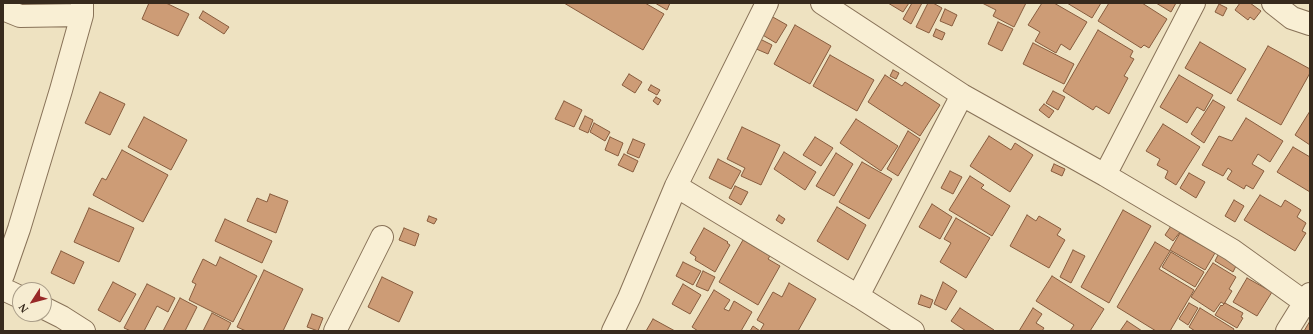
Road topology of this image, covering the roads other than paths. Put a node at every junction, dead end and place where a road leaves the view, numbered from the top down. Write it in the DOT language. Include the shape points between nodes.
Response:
graph roads {
  1 [pos="767,3"];
  2 [pos="822,3"];
  3 [pos="1194,3"];
  4 [pos="1272,3"];
  5 [pos="3,9"];
  6 [pos="82,9"];
  7 [pos="1310,24"];
  8 [pos="962,96"];
  9 [pos="1105,175"];
  10 [pos="676,186"];
  11 [pos="382,237"];
  12 [pos="3,275"];
  13 [pos="858,296"];
  14 [pos="1308,301"];
  15 [pos="52,312"];
  16 [pos="84,331"];
  17 [pos="335,331"];
  18 [pos="613,331"];
  19 [pos="913,331"];
  20 [pos="1287,331"];
  1 -- 10 [label="street"];
  2 -- 8 [label="street"];
  3 -- 9 [label="street"];
  4 -- 7 [label="street" via="1292,18"];
  5 -- 6 [label="street" via="20,16"];
  6 -- 12 [label="street" via="59,97"];
  8 -- 9 [label="street"];
  8 -- 13 [label="street"];
  9 -- 14 [label="street" via="1232,250"];
  10 -- 13 [label="street"];
  10 -- 18 [label="street"];
  11 -- 17 [label="street"];
  13 -- 19 [label="street"];
  14 -- 20 [label="street"];
  15 -- 16 [label="street"];
}
